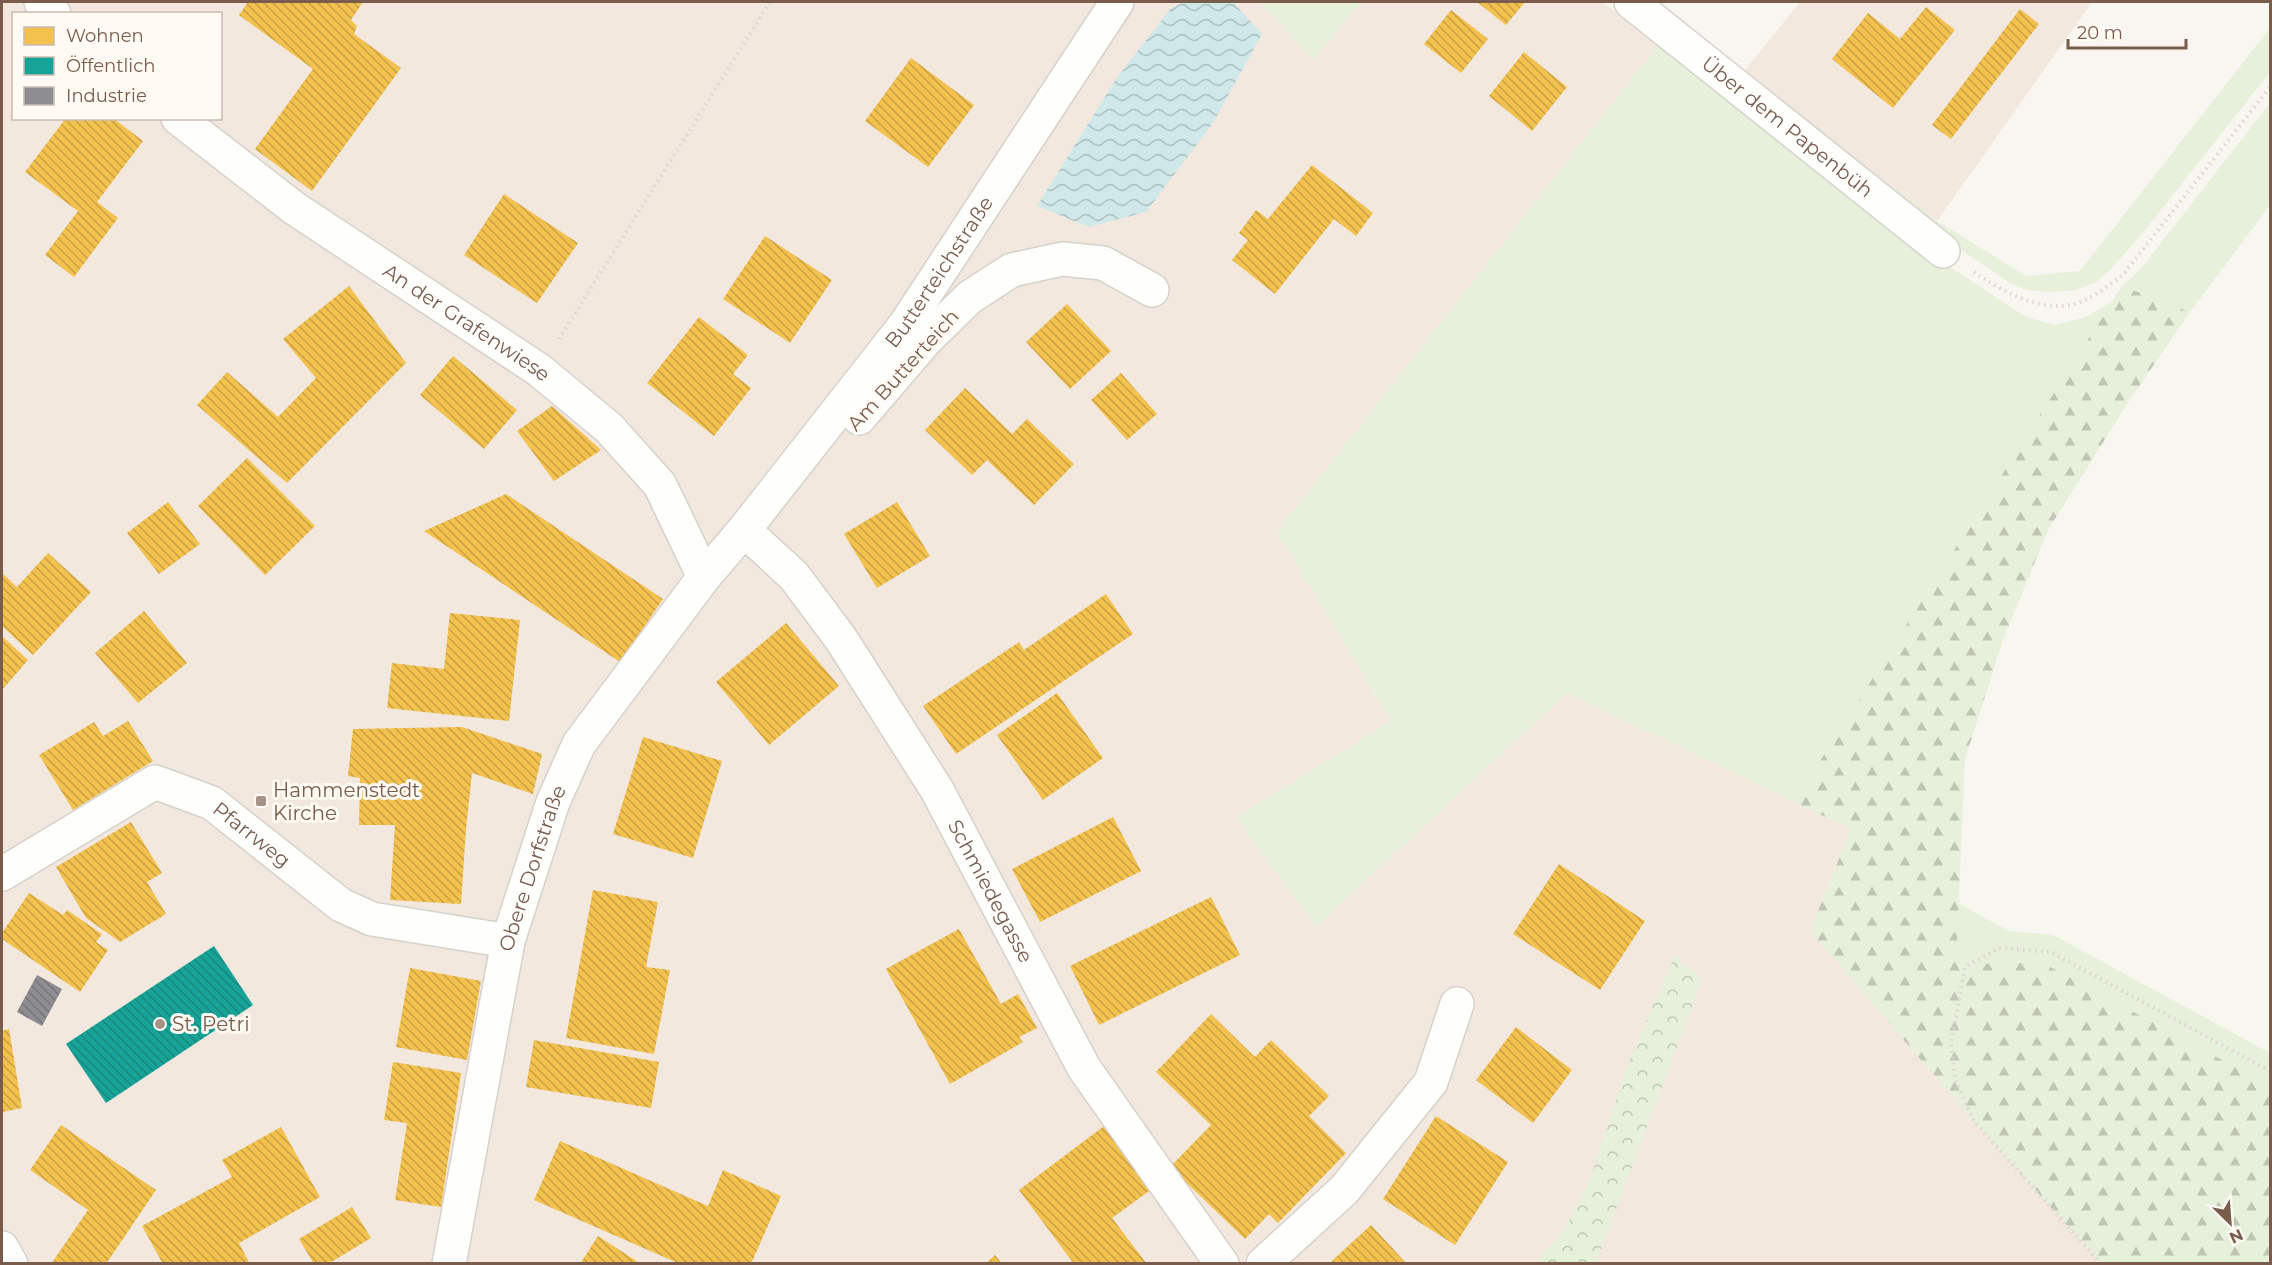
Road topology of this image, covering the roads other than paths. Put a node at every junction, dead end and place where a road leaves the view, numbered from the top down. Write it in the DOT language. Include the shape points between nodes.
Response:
graph roads {
  1 [pos="1117,2"];
  2 [pos="1631,2"];
  3 [pos="181,120"];
  4 [pos="1943,251"];
  5 [pos="1152,290"];
  6 [pos="744,530"];
  7 [pos="704,577"];
  8 [pos="3,873"];
  9 [pos="508,941"];
  10 [pos="1457,1004"];
  11 [pos="2,1248"];
  12 [pos="11,1263"];
  13 [pos="449,1263"];
  14 [pos="1222,1263"];
  15 [pos="1263,1263"];
  1 -- 6 [label="street, Butterteichstraße" via="905,325"];
  2 -- 4 [label="street, Über dem Papenbüh"];
  3 -- 7 [label="street, An der Grafenwiese" via="294,208 539,370 609,428 660,485"];
  5 -- 6 [label="street, Am Butterteich" via="1103,263 1062,259 1012,270 970,297 925,341 813,472"];
  6 -- 7 [label="street, Obere Dorfstraße"];
  6 -- 14 [label="street, Schmiedegasse" via="794,576 841,639 937,790 1084,1068"];
  7 -- 9 [label="street, Obere Dorfstraße" via="579,744 553,802"];
  8 -- 9 [label="street, Pfarrweg" via="155,782 212,803 341,905 372,919"];
  9 -- 13 [label="street, Obere Dorfstraße"];
  10 -- 15 [label="street" via="1431,1082 1344,1190"];
  11 -- 12 [label="street"];
}
